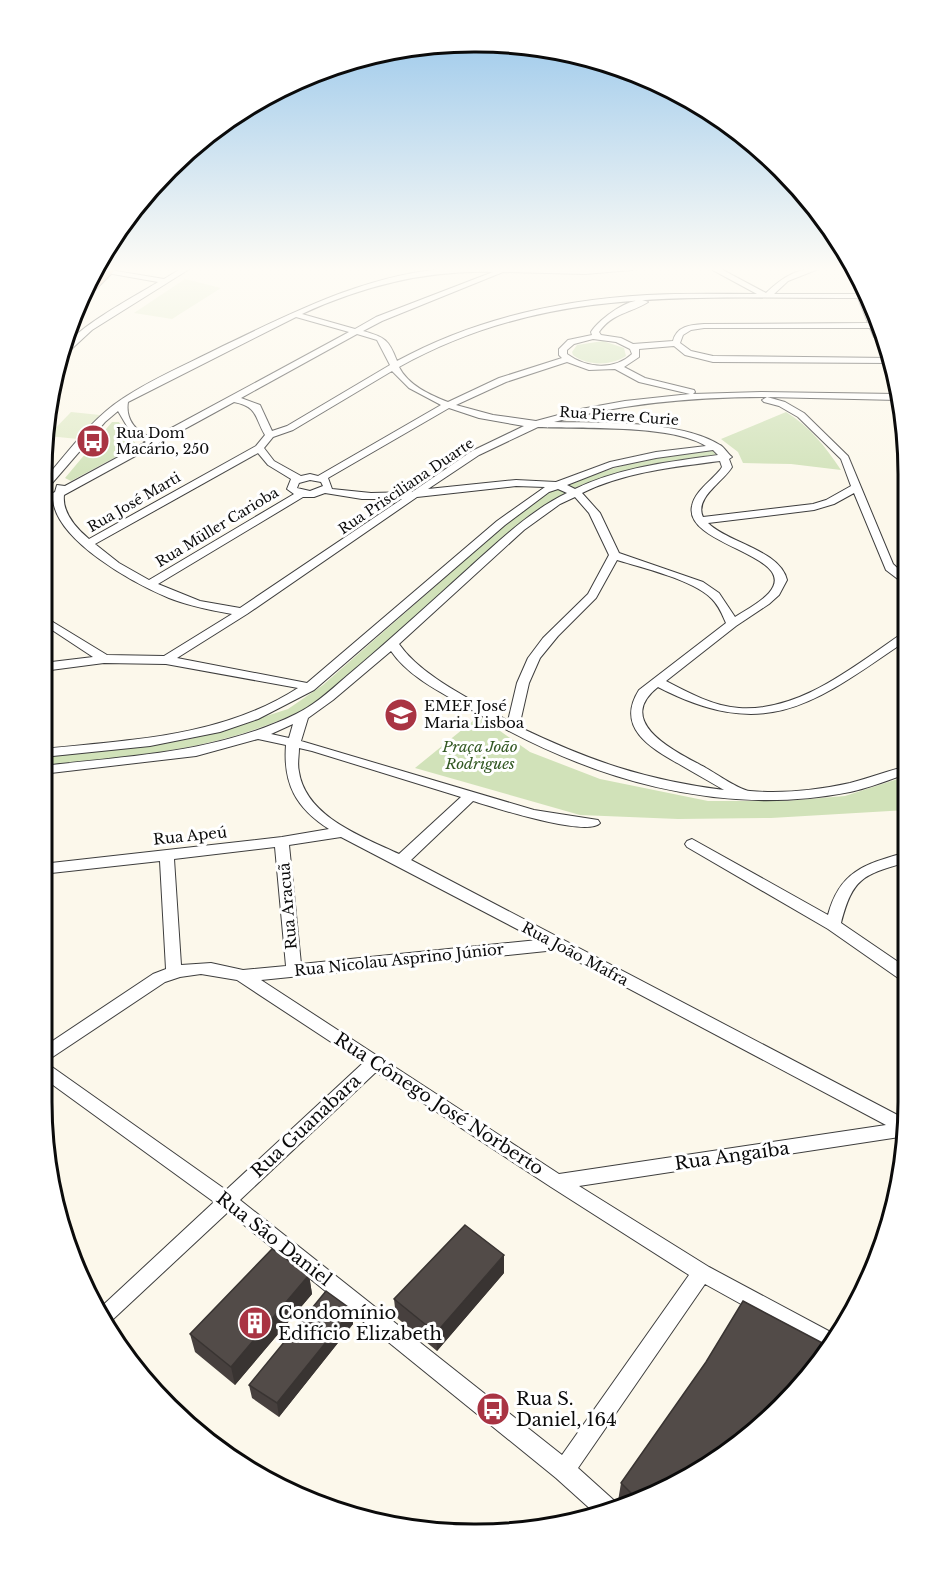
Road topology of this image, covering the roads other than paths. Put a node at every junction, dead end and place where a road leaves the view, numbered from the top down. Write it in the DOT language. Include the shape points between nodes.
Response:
graph roads {
  1 [pos="239,342"];
  2 [pos="338,342"];
  3 [pos="382,342"];
  4 [pos="443,342"];
  5 [pos="574,342"];
  6 [pos="621,342"];
  7 [pos="676,343"];
  8 [pos="633,347"];
  9 [pos="568,359"];
  10 [pos="882,362"];
  11 [pos="615,366"];
  12 [pos="395,367"];
  13 [pos="684,394"];
  14 [pos="732,395"];
  15 [pos="794,395"];
  16 [pos="890,397"];
  17 [pos="233,399"];
  18 [pos="124,401"];
  19 [pos="446,404"];
  20 [pos="782,404"];
  21 [pos="102,420"];
  22 [pos="126,422"];
  23 [pos="537,424"];
  24 [pos="270,435"];
  25 [pos="154,441"];
  26 [pos="718,447"];
  27 [pos="259,448"];
  28 [pos="727,457"];
  29 [pos="639,459"];
  30 [pos="650,467"];
  31 [pos="52,474"];
  32 [pos="321,478"];
  33 [pos="298,479"];
  34 [pos="52,482"];
  35 [pos="556,486"];
  36 [pos="857,487"];
  37 [pos="326,490"];
  38 [pos="575,492"];
  39 [pos="59,493"];
  40 [pos="302,494"];
  41 [pos="416,494"];
  42 [pos="52,497"];
  43 [pos="840,497"];
  44 [pos="864,503"];
  45 [pos="52,509"];
  46 [pos="65,518"];
  47 [pos="699,520"];
  48 [pos="501,523"];
  49 [pos="520,528"];
  50 [pos="87,545"];
  51 [pos="614,555"];
  52 [pos="446,570"];
  53 [pos="898,574"];
  54 [pos="468,576"];
  55 [pos="149,585"];
  56 [pos="723,604"];
  57 [pos="243,612"];
  58 [pos="746,614"];
  59 [pos="393,617"];
  60 [pos="413,623"];
  61 [pos="732,624"];
  62 [pos="52,625"];
  63 [pos="898,641"];
  64 [pos="392,643"];
  65 [pos="104,659"];
  66 [pos="374,659"];
  67 [pos="166,660"];
  68 [pos="405,661"];
  69 [pos="52,666"];
  70 [pos="656,681"];
  71 [pos="310,687"];
  72 [pos="302,717"];
  73 [pos="512,729"];
  74 [pos="257,735"];
  75 [pos="168,739"];
  76 [pos="154,741"];
  77 [pos="292,742"];
  78 [pos="52,752"];
  79 [pos="168,756"];
  80 [pos="154,758"];
  81 [pos="52,769"];
  82 [pos="702,772"];
  83 [pos="898,775"];
  84 [pos="707,793"];
  85 [pos="470,796"];
  86 [pos="745,796"];
  87 [pos="593,823"];
  88 [pos="341,832"];
  89 [pos="282,842"];
  90 [pos="692,844"];
  91 [pos="167,855"];
  92 [pos="898,860"];
  93 [pos="400,861"];
  94 [pos="52,868"];
  95 [pos="833,925"];
  96 [pos="556,944"];
  97 [pos="294,970"];
  98 [pos="898,970"];
  99 [pos="174,971"];
  100 [pos="243,975"];
  101 [pos="52,1050"];
  102 [pos="376,1061"];
  103 [pos="52,1075"];
  104 [pos="897,1124"];
  105 [pos="897,1131"];
  106 [pos="557,1182"];
  107 [pos="226,1200"];
  108 [pos="702,1273"];
  109 [pos="109,1312"];
  110 [pos="824,1339"];
  111 [pos="564,1470"];
  112 [pos="601,1504"];
  1 -- 18 [label="street"];
  2 -- 17 [label="street"];
  3 -- 12 [label="street, Rua Pierre Curie"];
  4 -- 12 [label="street"];
  5 -- 9 [label="street" via="562,351"];
  6 -- 8 [label="street"];
  7 -- 8 [label="street"];
  7 -- 10 [label="street" via="694,356 712,359"];
  8 -- 11 [label="street" via="634,358"];
  9 -- 11 [label="street" via="590,366"];
  9 -- 19 [label="street" via="539,366"];
  11 -- 13 [label="street"];
  12 -- 19 [label="street, Rua Pierre Curie" via="411,385"];
  12 -- 24 [label="street" via="290,428"];
  13 -- 14 [label="street, Rua Prisciliana Duarte"];
  13 -- 23 [label="street, Rua Prisciliana Duarte" via="599,408"];
  14 -- 15 [label="street"];
  14 -- 20 [label="street"];
  15 -- 16 [label="street"];
  15 -- 20 [label="street" via="781,399"];
  17 -- 24 [label="street" via="255,405 262,412"];
  17 -- 25 [label="street"];
  18 -- 21 [label="street"];
  18 -- 22 [label="street" via="122,412"];
  19 -- 23 [label="street, Rua Pierre Curie"];
  19 -- 32 [label="street"];
  20 -- 36 [label="street" via="801,415 839,451"];
  21 -- 22 [label="street"];
  21 -- 31 [label="street"];
  22 -- 25 [label="street" via="137,436"];
  23 -- 26 [label="street, Rua Pierre Curie" via="678,432"];
  23 -- 41 [label="street, Rua Prisciliana Duarte" via="496,443"];
  24 -- 27 [label="street"];
  25 -- 39 [label="street"];
  26 -- 28 [label="street, Rua Pierre Curie"];
  26 -- 29 [label="street"];
  27 -- 33 [label="street" via="271,464"];
  27 -- 50 [label="street, Rua José Marti"];
  28 -- 30 [label="street"];
  28 -- 47 [label="street" via="724,472 698,501"];
  29 -- 30 [label="street"];
  29 -- 35 [label="street" via="610,465"];
  30 -- 38 [label="street"];
  32 -- 33 [label="street"];
  32 -- 37 [label="street" via="329,485"];
  33 -- 40 [label="street" via="291,486"];
  34 -- 39 [label="street" via="60,483"];
  35 -- 38 [label="street"];
  35 -- 41 [label="street" via="521,483"];
  35 -- 48 [label="street" via="526,502"];
  36 -- 43 [label="street"];
  36 -- 44 [label="street"];
  37 -- 40 [label="street"];
  37 -- 41 [label="street" via="365,496"];
  38 -- 49 [label="street"];
  38 -- 51 [label="street" via="591,509"];
  39 -- 42 [label="street"];
  39 -- 46 [label="street" via="58,502"];
  40 -- 55 [label="street, Rua Müller Carioba"];
  41 -- 57 [label="street, Rua Prisciliana Duarte"];
  43 -- 44 [label="street"];
  43 -- 47 [label="street" via="810,508"];
  44 -- 53 [label="street" via="888,564"];
  45 -- 46 [label="street"];
  46 -- 50 [label="street"];
  47 -- 58 [label="street" via="715,534 766,560 780,575 775,593"];
  48 -- 49 [label="street"];
  48 -- 52 [label="street"];
  49 -- 54 [label="street"];
  50 -- 55 [label="street"];
  51 -- 56 [label="street" via="699,584"];
  51 -- 73 [label="street" via="592,596 535,657 526,673"];
  52 -- 54 [label="street"];
  52 -- 59 [label="street"];
  54 -- 60 [label="street"];
  55 -- 57 [label="street" via="188,601"];
  56 -- 58 [label="street"];
  56 -- 61 [label="street"];
  57 -- 67 [label="street, Rua Prisciliana Duarte"];
  58 -- 61 [label="street"];
  59 -- 60 [label="street"];
  59 -- 71 [label="street"];
  60 -- 64 [label="street"];
  61 -- 70 [label="street"];
  62 -- 65 [label="street"];
  63 -- 70 [label="street" via="809,699 776,710 733,711 710,706"];
  64 -- 66 [label="street"];
  64 -- 68 [label="street"];
  65 -- 67 [label="street"];
  65 -- 69 [label="street"];
  66 -- 68 [label="street"];
  66 -- 72 [label="street"];
  67 -- 71 [label="street"];
  68 -- 73 [label="street"];
  70 -- 82 [label="street" via="638,701 639,726 654,744"];
  71 -- 75 [label="street" via="252,718"];
  72 -- 74 [label="street"];
  72 -- 77 [label="street, Rua João Mafra"];
  73 -- 84 [label="street" via="583,762 627,777"];
  74 -- 77 [label="street"];
  74 -- 79 [label="street"];
  75 -- 76 [label="street"];
  75 -- 79 [label="street"];
  76 -- 78 [label="street"];
  76 -- 80 [label="street"];
  77 -- 85 [label="street"];
  77 -- 88 [label="street, Rua João Mafra" via="291,774 299,793 322,820"];
  79 -- 80 [label="street"];
  80 -- 81 [label="street"];
  82 -- 84 [label="street" via="709,784"];
  82 -- 86 [label="street"];
  83 -- 86 [label="street" via="836,793"];
  84 -- 86 [label="street"];
  85 -- 87 [label="street" via="554,819"];
  85 -- 93 [label="street"];
  88 -- 89 [label="street, Rua Apeú"];
  88 -- 93 [label="street, Rua João Mafra"];
  89 -- 91 [label="street, Rua Apeú"];
  89 -- 97 [label="street, Rua Aracuã"];
  90 -- 95 [label="street"];
  91 -- 94 [label="street, Rua Apeú"];
  91 -- 99 [label="street"];
  92 -- 95 [label="street" via="854,880 842,896"];
  93 -- 96 [label="street, Rua João Mafra"];
  95 -- 98 [label="street"];
  96 -- 97 [label="street, Rua Nicolau Asprino Júnior"];
  96 -- 104 [label="street, Rua João Mafra"];
  97 -- 100 [label="street, Rua Nicolau Asprino Júnior"];
  99 -- 100 [label="street, Rua Cônego José Norberto" via="213,969"];
  99 -- 101 [label="street, Rua Cônego José Norberto"];
  100 -- 102 [label="street, Rua Cônego José Norberto"];
  102 -- 106 [label="street, Rua Cônego José Norberto"];
  102 -- 107 [label="street, Rua Guanabara"];
  103 -- 107 [label="street, Rua São Daniel"];
  105 -- 106 [label="street, Rua Angaíba"];
  106 -- 108 [label="street, Rua Cônego José Norberto"];
  107 -- 109 [label="street, Rua Guanabara"];
  107 -- 111 [label="street, Rua São Daniel"];
  108 -- 110 [label="street, Rua Cônego José Norberto"];
  108 -- 111 [label="street"];
  111 -- 112 [label="street, Rua São Daniel"];
}
